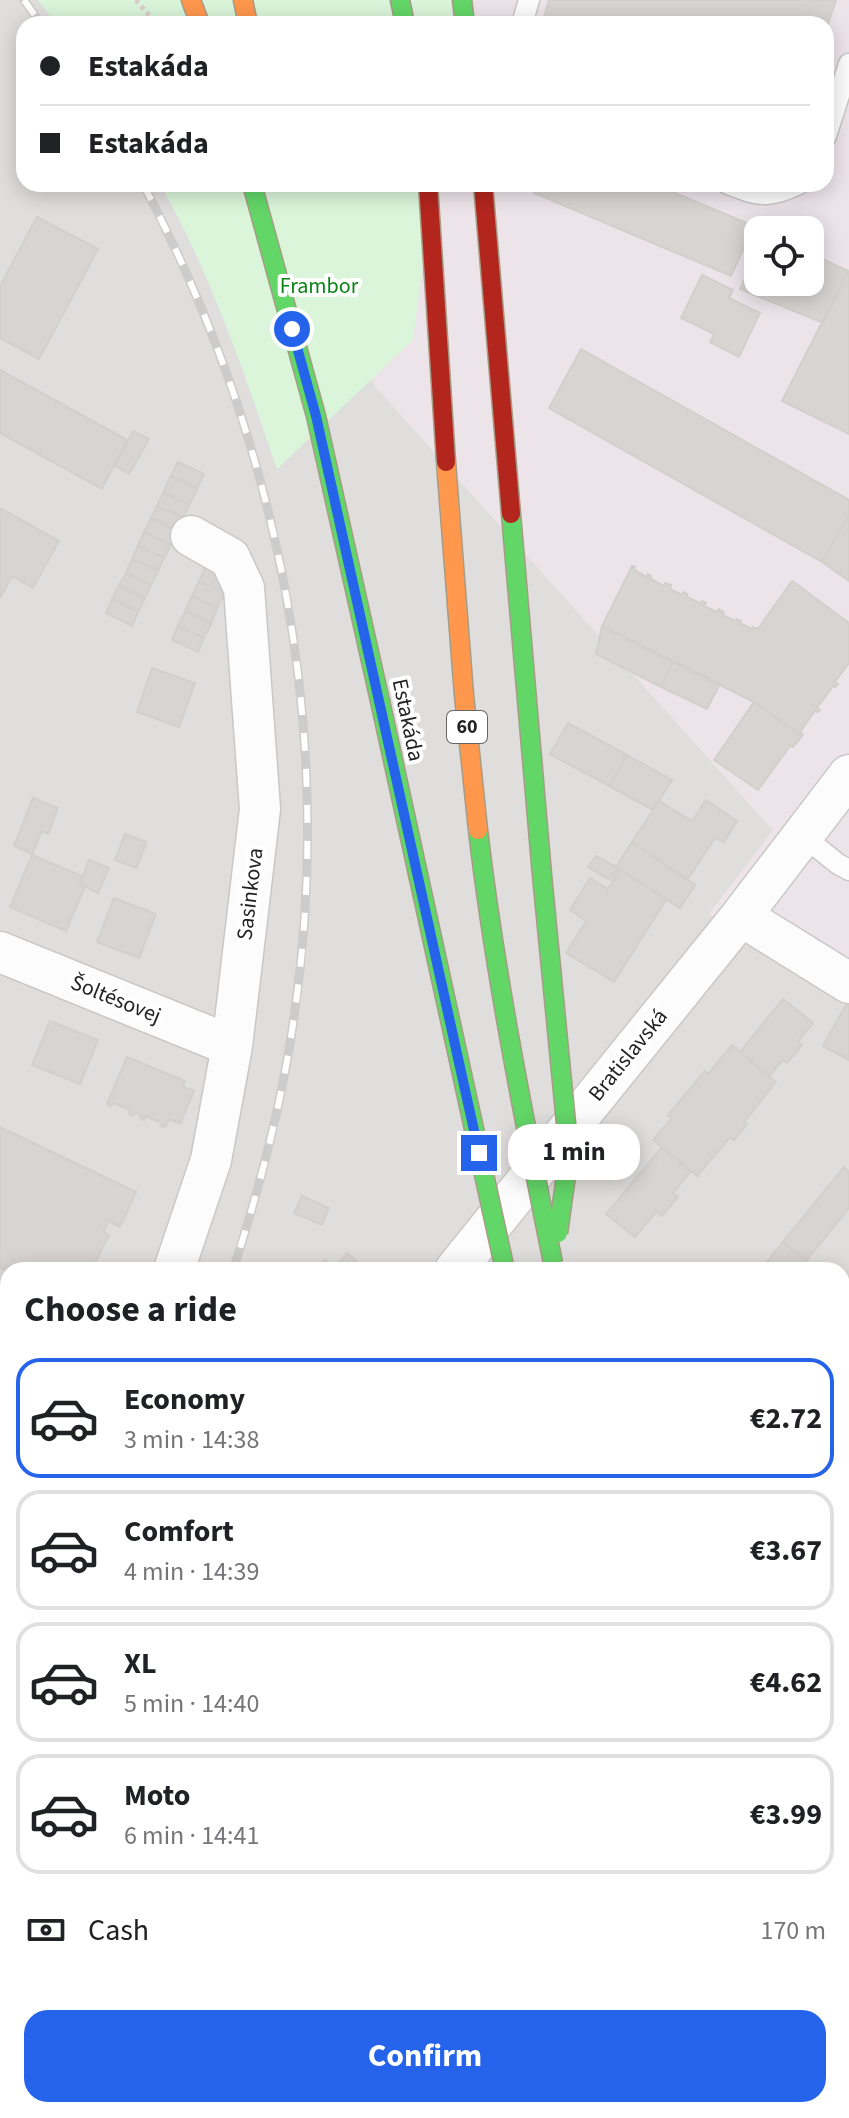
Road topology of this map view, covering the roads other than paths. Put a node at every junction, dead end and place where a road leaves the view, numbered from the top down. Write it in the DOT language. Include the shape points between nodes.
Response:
graph roads {
  1 [pos="849,64"];
  2 [pos="834,111"];
  3 [pos="254,192"];
  4 [pos="429,192"];
  5 [pos="484,192"];
  6 [pos="748,192"];
  7 [pos="783,192"];
  8 [pos="302,300"];
  9 [pos="316,416"];
  10 [pos="191,536"];
  11 [pos="849,775"];
  12 [pos="803,836"];
  13 [pos="849,870"];
  14 [pos="741,916"];
  15 [pos="0,952"];
  16 [pos="849,983"];
  17 [pos="232,1046"];
  18 [pos="177,1262"];
  19 [pos="461,1262"];
  20 [pos="503,1262"];
  21 [pos="553,1262"];
  22 [pos="555,1262"];
  1 -- 2 [label="lane"];
  3 -- 9 [label="main road, Estakáda"];
  4 -- 21 [label="main road, 60, bridge" via="458,638 481,851 501,990"];
  5 -- 22 [label="main road, bridge" via="569,1154"];
  6 -- 7 [label="lane"];
  8 -- 9 [label="main road"];
  9 -- 20 [label="main road, Estakáda, bridge"];
  10 -- 17 [label="street, Sasinkova" via="230,558 244,588 260,809"];
  11 -- 12 [label="street, Bratislavská"];
  12 -- 13 [label="lane"];
  12 -- 14 [label="street, Bratislavská"];
  14 -- 16 [label="street"];
  14 -- 19 [label="street, Bratislavská"];
  15 -- 17 [label="street, Šoltésovej"];
  17 -- 18 [label="street, Sasinkova" via="211,1160"];
}
